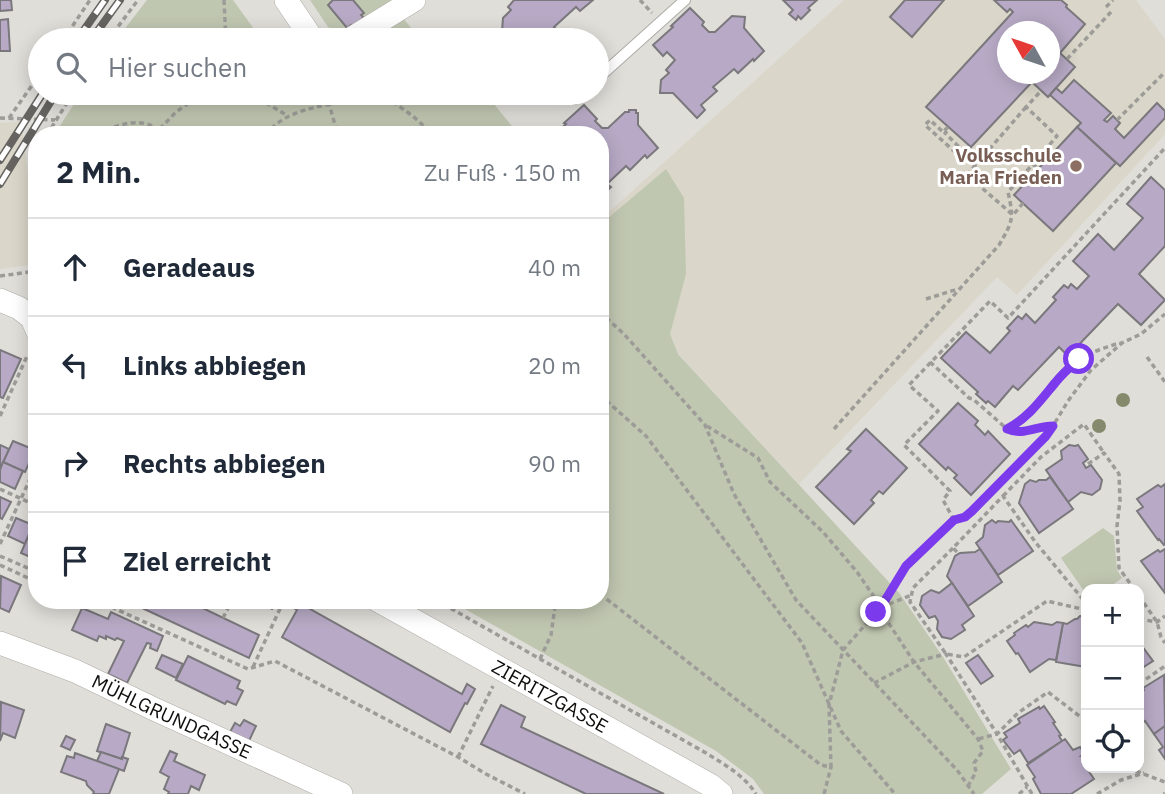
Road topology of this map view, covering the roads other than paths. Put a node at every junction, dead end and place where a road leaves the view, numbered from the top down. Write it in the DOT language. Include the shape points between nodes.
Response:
graph roads {
  1 [pos="286,0"];
  2 [pos="414,0"];
  3 [pos="685,0"];
  4 [pos="305,28"];
  5 [pos="368,28"];
  6 [pos="609,68"];
  7 [pos="0,300"];
  8 [pos="28,315"];
  9 [pos="393,609"];
  10 [pos="0,643"];
  11 [pos="341,794"];
  12 [pos="721,794"];
  1 -- 4 [label="street"];
  2 -- 5 [label="street"];
  3 -- 6 [label="lane"];
  7 -- 8 [label="street"];
  9 -- 12 [label="street, ZIERITZGASSE"];
  10 -- 11 [label="street, MÜHLGRUNDGASSE" via="75,671"];
}
